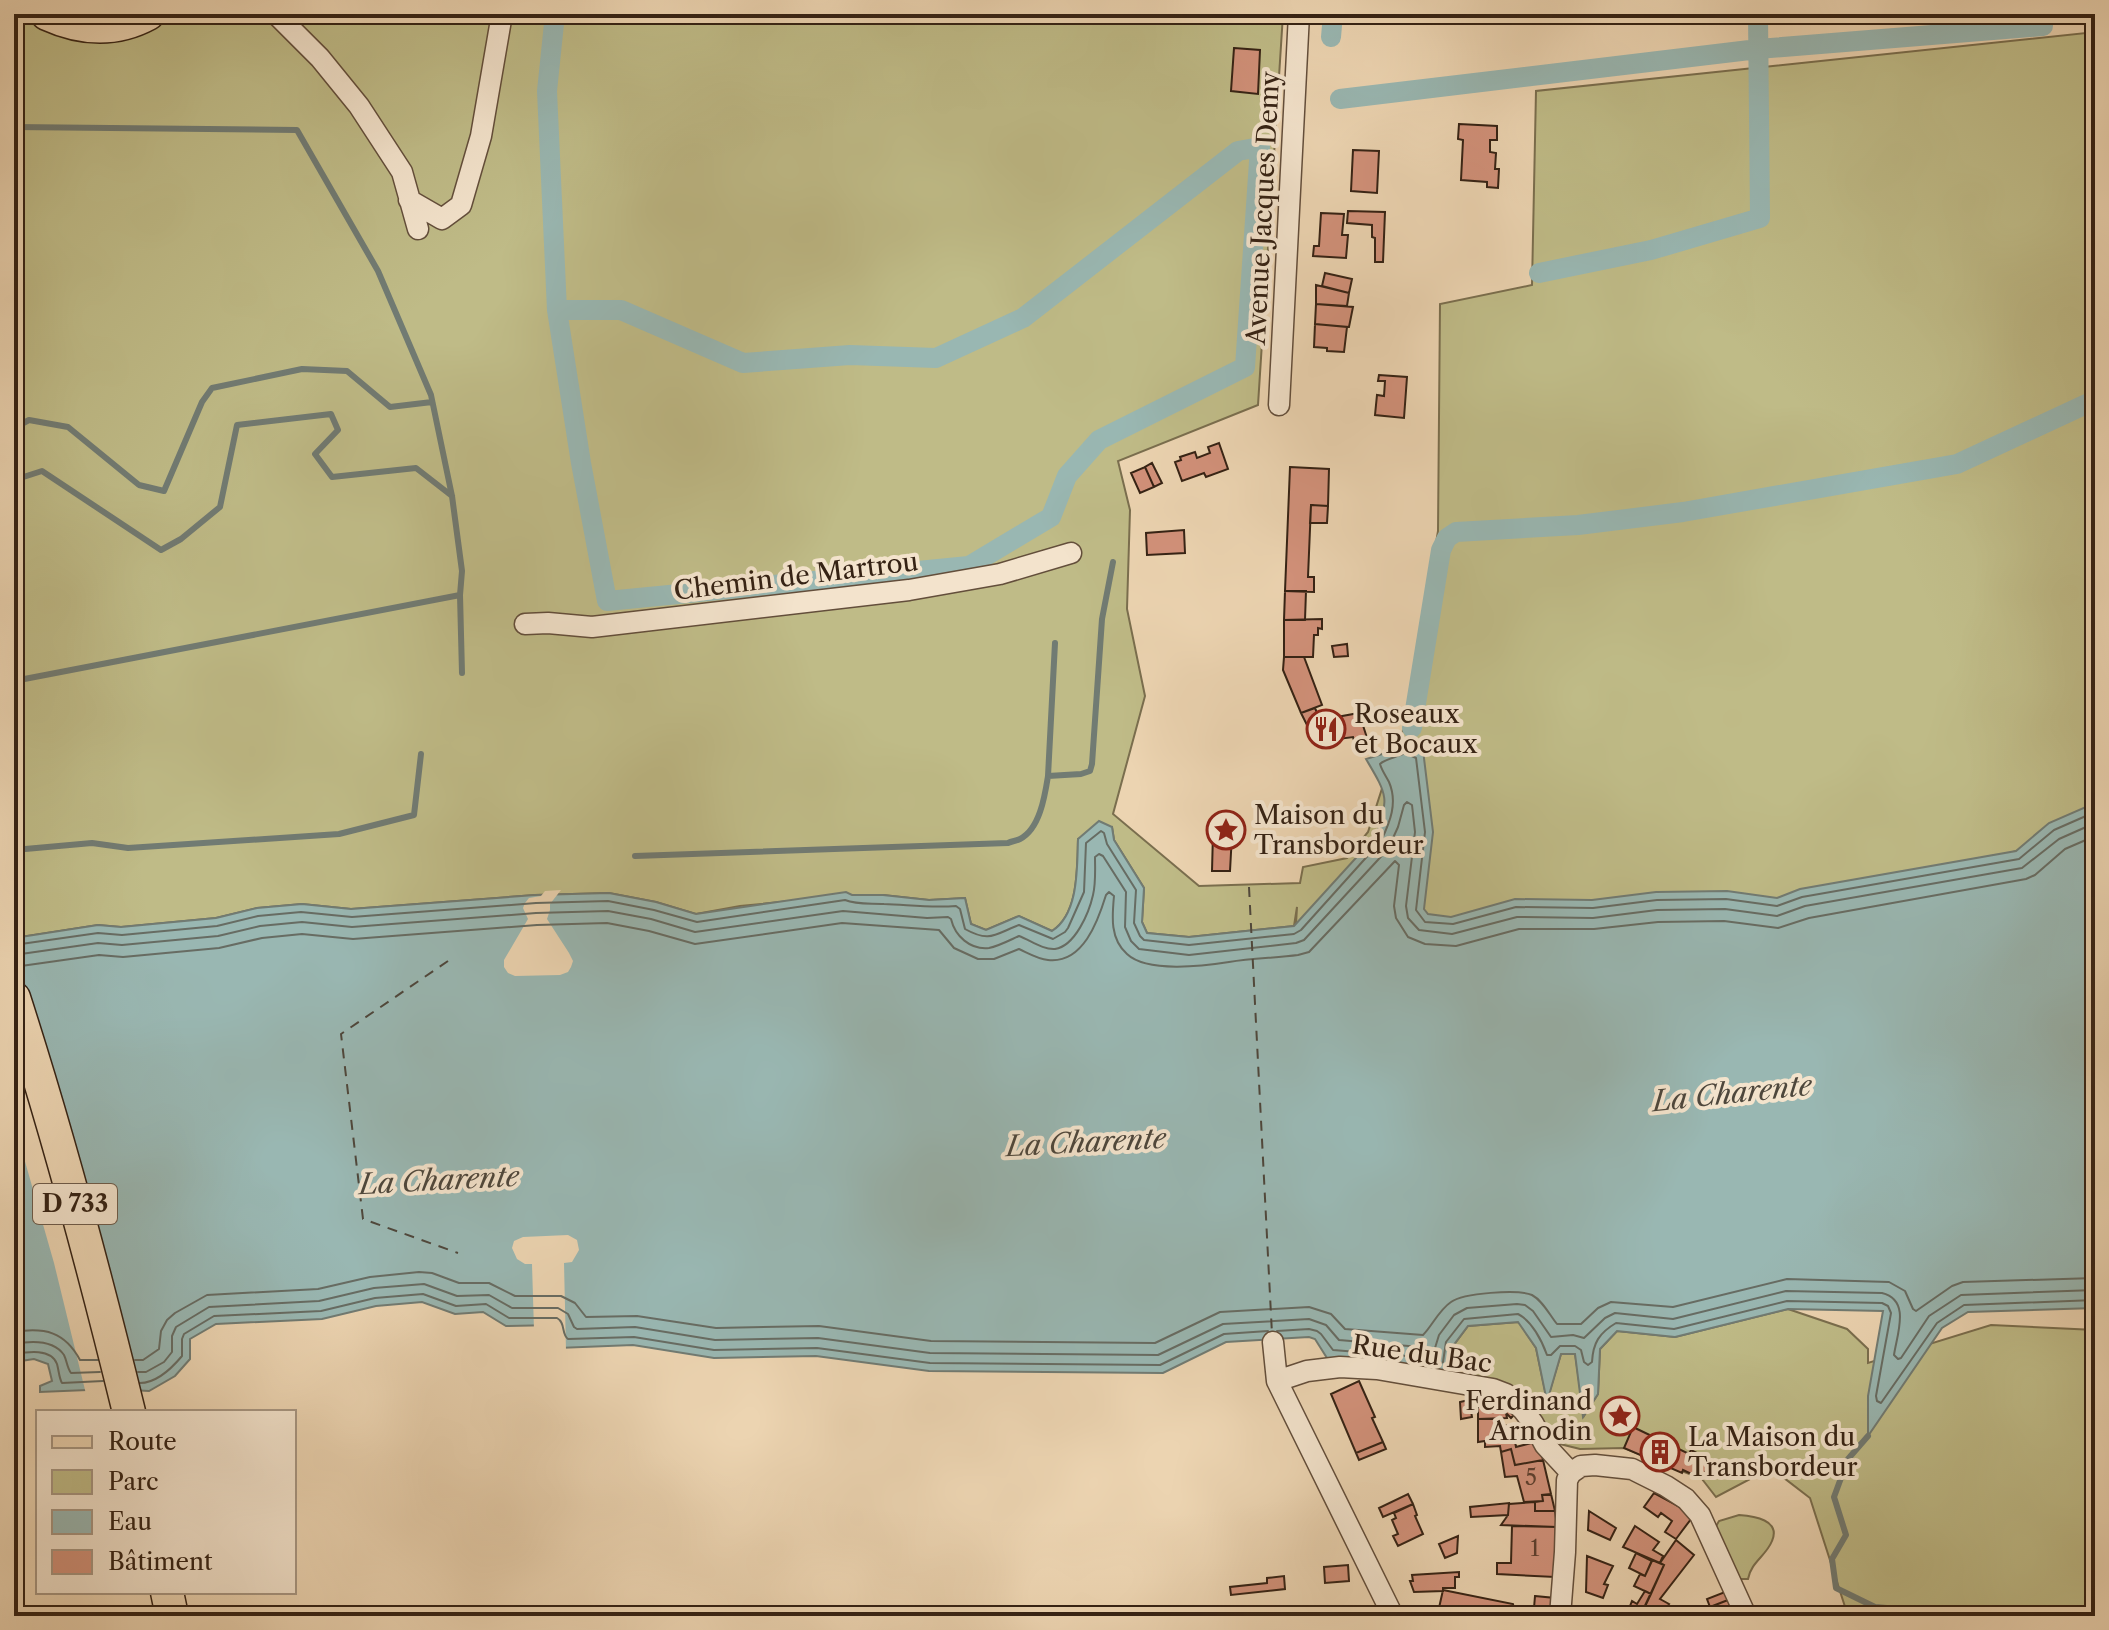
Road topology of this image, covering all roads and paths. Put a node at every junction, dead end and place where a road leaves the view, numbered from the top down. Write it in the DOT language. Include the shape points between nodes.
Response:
graph roads {
  1 [pos="47,14"];
  2 [pos="148,14"];
  3 [pos="276,14"];
  4 [pos="502,14"];
  5 [pos="1299,14"];
  6 [pos="409,200"];
  7 [pos="418,229"];
  8 [pos="1279,405"];
  9 [pos="1071,553"];
  10 [pos="525,624"];
  11 [pos="14,998"];
  12 [pos="14,1071"];
  13 [pos="1273,1342"];
  14 [pos="1277,1381"];
  15 [pos="105,1410"];
  16 [pos="129,1410"];
  17 [pos="1571,1473"];
  18 [pos="146,1594"];
  19 [pos="167,1594"];
  20 [pos="150,1616"];
  21 [pos="172,1616"];
  22 [pos="1393,1616"];
  23 [pos="1560,1616"];
  24 [pos="1746,1616"];
  1 -- 2 [label="main road" via="95,27"];
  3 -- 6 [label="street" via="359,106 402,172"];
  4 -- 6 [label="street" via="481,136 461,205 442,219"];
  5 -- 8 [label="street, Avenue Jacques Demy"];
  6 -- 7 [label="street"];
  9 -- 10 [label="street, Chemin de Martrou" via="1000,574 909,590 592,627"];
  11 -- 16 [label="main road, D 733" via="63,1159"];
  12 -- 15 [label="main road, D 733"];
  13 -- 14 [label="street"];
  14 -- 17 [label="street, Rue du Bac" via="1340,1367 1493,1389 1523,1410"];
  14 -- 22 [label="street"];
  17 -- 23 [label="street"];
  17 -- 24 [label="street" via="1595,1465 1632,1469 1686,1499 1700,1515"];
  18 -- 20 [label="main road"];
  19 -- 21 [label="main road"];
}
